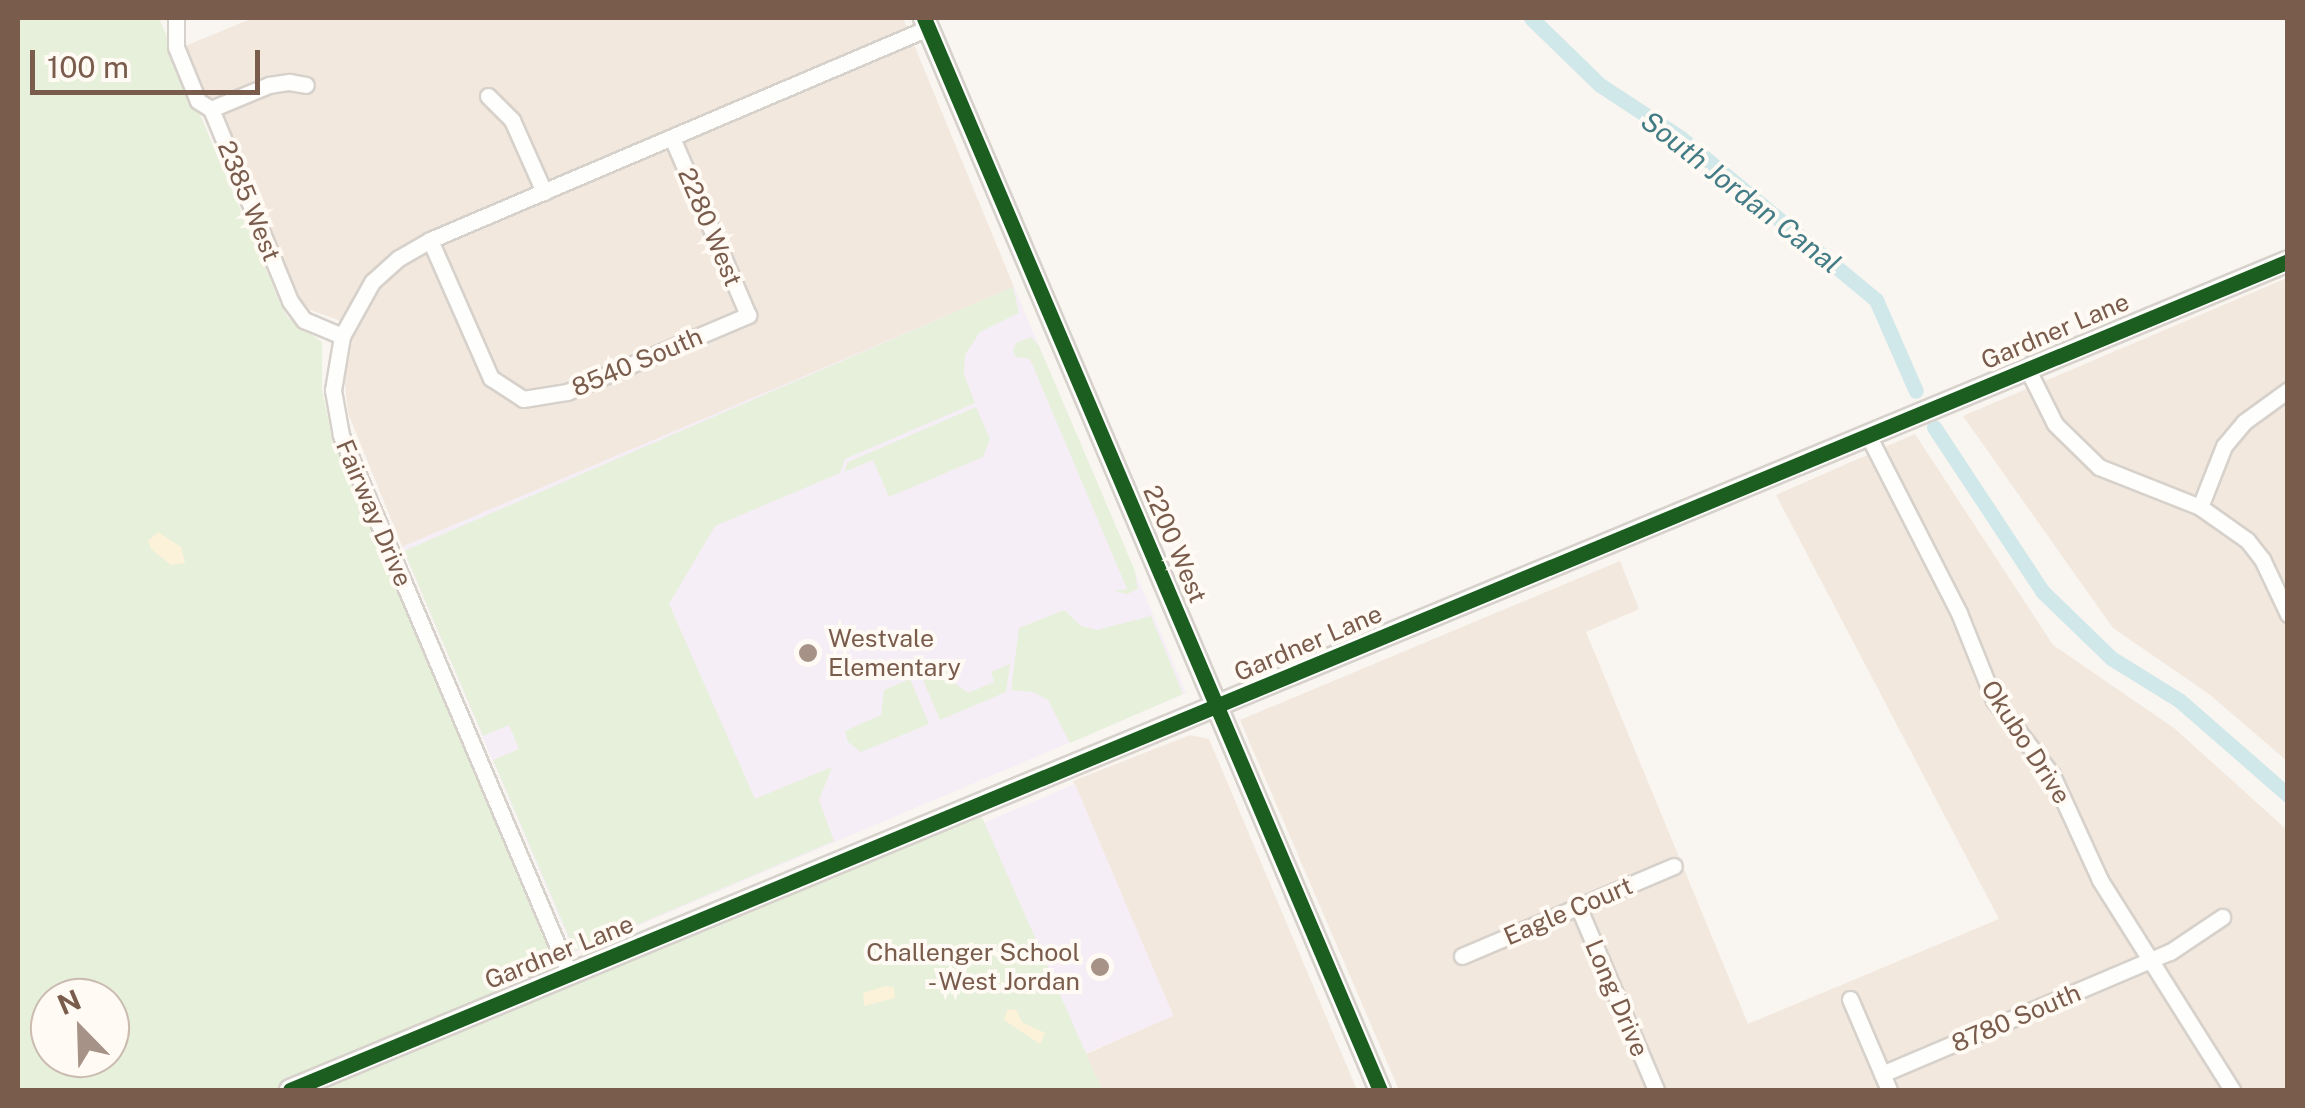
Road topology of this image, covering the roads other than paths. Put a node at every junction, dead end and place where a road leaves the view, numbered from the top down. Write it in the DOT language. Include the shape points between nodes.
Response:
graph roads {
  1 [pos="176,18"];
  2 [pos="926,23"];
  3 [pos="306,86"];
  4 [pos="488,96"];
  5 [pos="211,109"];
  6 [pos="672,138"];
  7 [pos="544,192"];
  8 [pos="430,240"];
  9 [pos="2288,261"];
  10 [pos="748,315"];
  11 [pos="342,336"];
  12 [pos="2028,370"];
  13 [pos="2288,390"];
  14 [pos="1868,435"];
  15 [pos="2200,507"];
  16 [pos="2288,614"];
  17 [pos="1216,707"];
  18 [pos="1674,866"];
  19 [pos="1578,906"];
  20 [pos="2222,917"];
  21 [pos="1462,956"];
  22 [pos="2150,961"];
  23 [pos="570,975"];
  24 [pos="1850,999"];
  25 [pos="1882,1074"];
  26 [pos="290,1090"];
  27 [pos="1380,1090"];
  28 [pos="1656,1090"];
  29 [pos="1889,1090"];
  30 [pos="2232,1090"];
  1 -- 5 [label="street, 2385 West" via="176,47 198,101"];
  2 -- 6 [label="street, Fairway Drive"];
  2 -- 17 [label="street, 2200 West"];
  3 -- 5 [label="street" via="269,85"];
  4 -- 7 [label="street" via="512,120"];
  5 -- 11 [label="street, 2385 West" via="296,310"];
  6 -- 7 [label="street, Fairway Drive"];
  6 -- 10 [label="street, 2280 West"];
  7 -- 8 [label="street, Fairway Drive"];
  8 -- 10 [label="street, 8540 South" via="491,378 523,400 567,392"];
  8 -- 11 [label="street, Fairway Drive" via="372,282"];
  9 -- 12 [label="street, Gardner Lane"];
  11 -- 23 [label="street, Fairway Drive" via="333,390 340,435"];
  12 -- 14 [label="street, Gardner Lane"];
  12 -- 15 [label="street" via="2074,448 2123,480"];
  13 -- 15 [label="street" via="2224,446"];
  14 -- 17 [label="street, Gardner Lane"];
  14 -- 22 [label="street, Okubo Drive" via="1954,600 1994,700 2065,797 2100,880"];
  15 -- 16 [label="street" via="2246,540"];
  17 -- 23 [label="street, Gardner Lane"];
  17 -- 27 [label="street, 2200 West"];
  18 -- 19 [label="street, Eagle Court"];
  19 -- 21 [label="street, Eagle Court"];
  19 -- 28 [label="street, Long Drive"];
  20 -- 22 [label="street, 8780 South"];
  22 -- 25 [label="street, 8780 South"];
  22 -- 30 [label="street, Okubo Drive"];
  23 -- 26 [label="street, Gardner Lane"];
  24 -- 25 [label="street"];
  25 -- 29 [label="street"];
}
